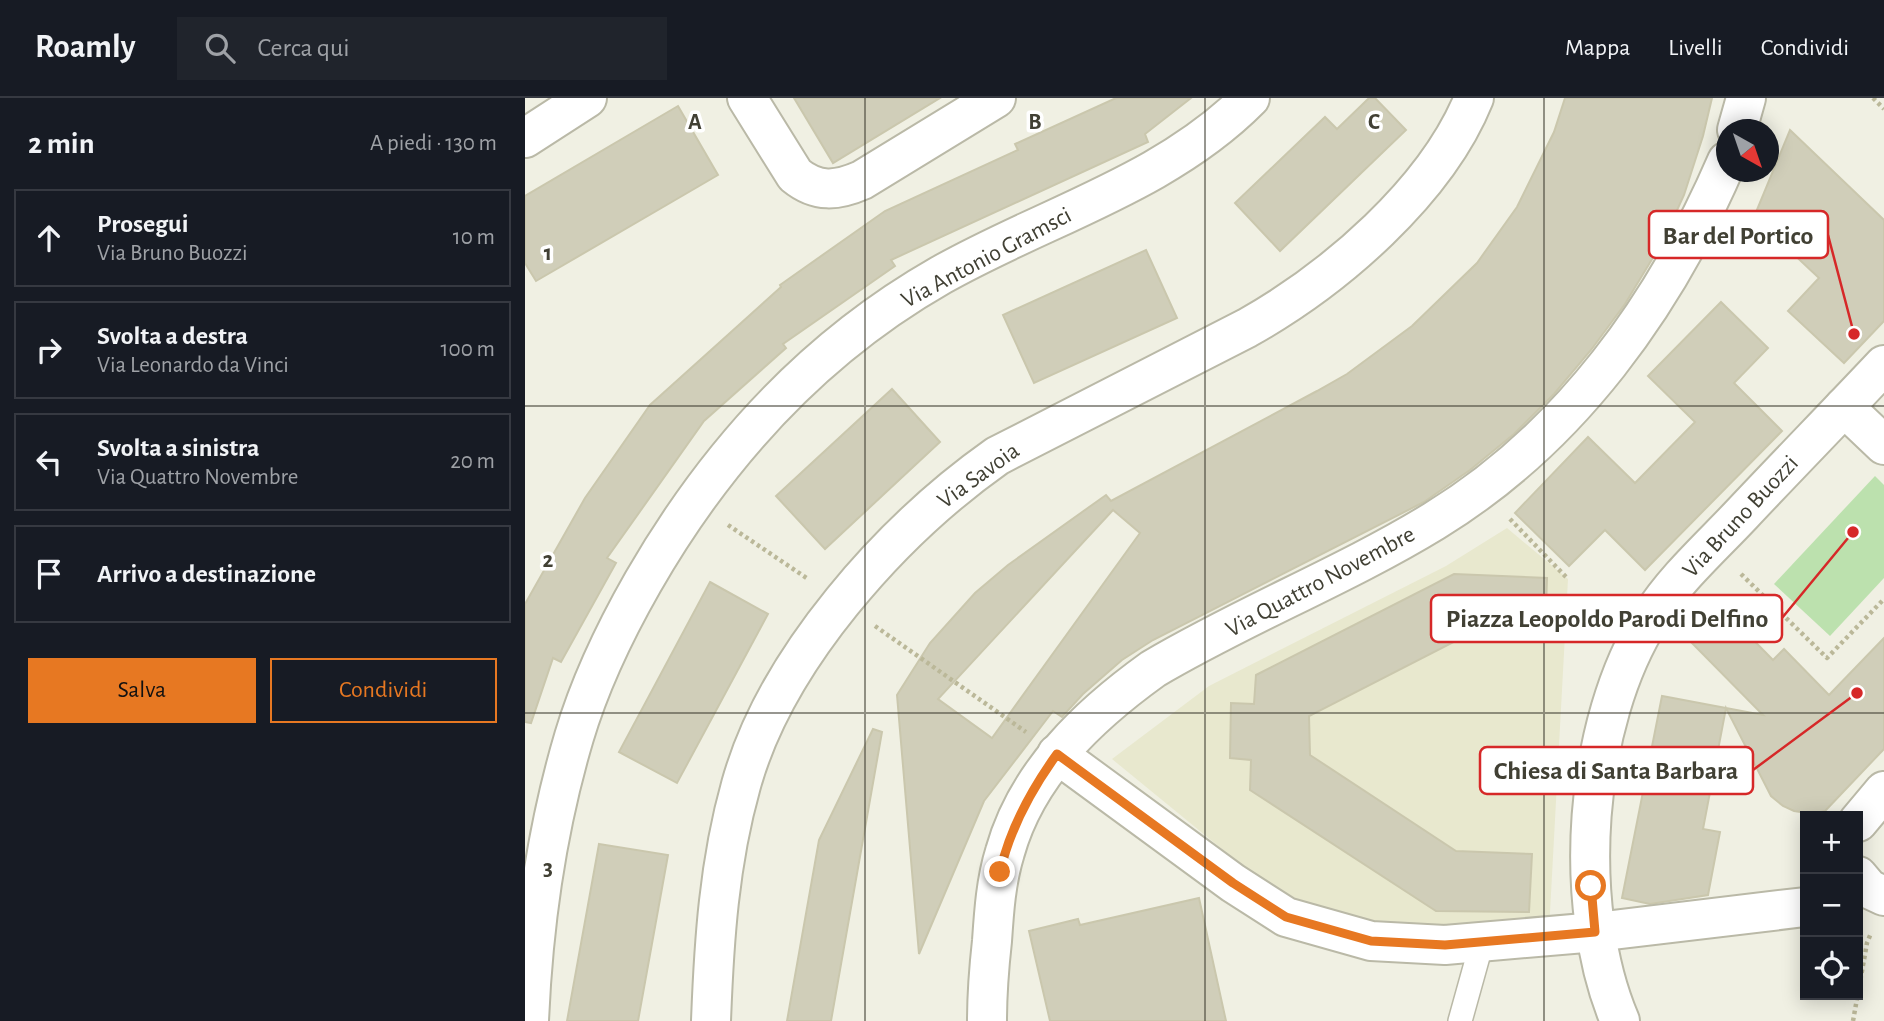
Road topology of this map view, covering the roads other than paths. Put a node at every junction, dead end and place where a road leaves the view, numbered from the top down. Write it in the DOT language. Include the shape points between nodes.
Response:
graph roads {
  1 [pos="587,98"];
  2 [pos="747,98"];
  3 [pos="996,98"];
  4 [pos="1250,98"];
  5 [pos="1474,98"];
  6 [pos="1746,98"];
  7 [pos="1740,119"];
  8 [pos="525,138"];
  9 [pos="1717,182"];
  10 [pos="1884,365"];
  11 [pos="1844,407"];
  12 [pos="1884,445"];
  13 [pos="1057,754"];
  14 [pos="1884,791"];
  15 [pos="1863,816"];
  16 [pos="1863,881"];
  17 [pos="1875,904"];
  18 [pos="1800,907"];
  19 [pos="1595,932"];
  20 [pos="1482,942"];
  21 [pos="528,999"];
  22 [pos="711,1021"];
  23 [pos="987,1021"];
  24 [pos="1459,1021"];
  25 [pos="1620,1021"];
  1 -- 8 [label="street"];
  2 -- 3 [label="street" via="795,176 820,189 862,180"];
  4 -- 21 [label="street, Via Antonio Gramsci" via="1196,143 1139,177 943,274 903,299 796,383 733,449 660,552 627,609 585,704 551,832"];
  5 -- 22 [label="street, Via Savoia" via="1454,137 1415,190 1338,264 1257,322 997,457 913,526 850,593 790,676 758,738 741,785 717,910"];
  6 -- 7 [label="street"];
  9 -- 13 [label="street, Via Quattro Novembre" via="1687,246 1629,338 1565,414 1521,456 1415,532 1153,669"];
  10 -- 11 [label="street, Via Bruno Buozzi"];
  11 -- 12 [label="street"];
  11 -- 19 [label="street, Via Bruno Buozzi" via="1651,616 1628,660 1598,764 1593,802 1590,838"];
  13 -- 20 [label="street" via="1286,917 1371,941"];
  13 -- 23 [label="street, Via Quattro Novembre" via="1027,800 1005,850 996,890"];
  14 -- 15 [label="street"];
  16 -- 17 [label="street"];
  18 -- 19 [label="street"];
  19 -- 20 [label="street"];
  19 -- 25 [label="street, Via Bruno Buozzi"];
  20 -- 24 [label="lane"];
}
